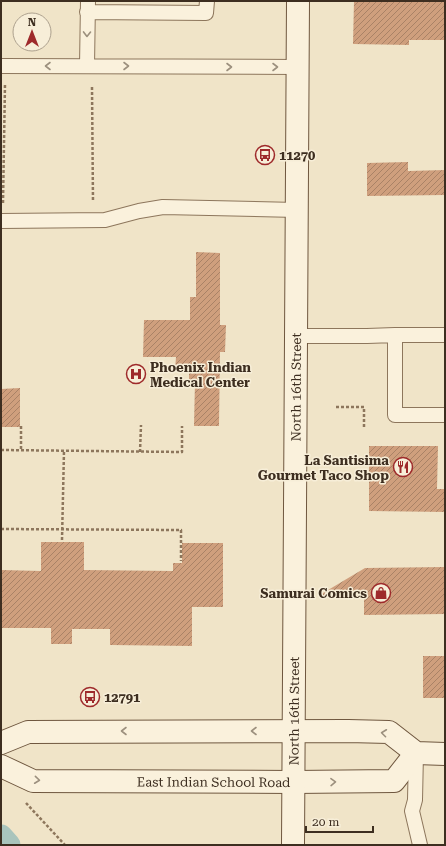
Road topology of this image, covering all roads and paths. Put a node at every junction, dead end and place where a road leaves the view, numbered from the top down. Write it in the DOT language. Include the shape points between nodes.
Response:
graph roads {
  1 [pos="206,1"];
  2 [pos="298,1"];
  3 [pos="88,6"];
  4 [pos="87,66"];
  5 [pos="298,67"];
  6 [pos="3,72"];
  7 [pos="92,87"];
  8 [pos="93,204"];
  9 [pos="2,206"];
  10 [pos="297,210"];
  11 [pos="1,220"];
  12 [pos="395,334"];
  13 [pos="445,335"];
  14 [pos="296,336"];
  15 [pos="336,407"];
  16 [pos="445,415"];
  17 [pos="141,425"];
  18 [pos="21,426"];
  19 [pos="182,426"];
  20 [pos="364,429"];
  21 [pos="1,450"];
  22 [pos="21,450"];
  23 [pos="64,451"];
  24 [pos="140,452"];
  25 [pos="1,529"];
  26 [pos="62,530"];
  27 [pos="62,540"];
  28 [pos="181,561"];
  29 [pos="293,732"];
  30 [pos="1,743"];
  31 [pos="416,753"];
  32 [pos="445,754"];
  33 [pos="1,766"];
  34 [pos="294,782"];
  35 [pos="25,802"];
  36 [pos="65,845"];
  37 [pos="293,845"];
  38 [pos="420,845"];
  1 -- 3 [label="lane" via="206,13"];
  2 -- 5 [label="main road, North 16th Street"];
  3 -- 4 [label="lane, one-way"];
  4 -- 5 [label="lane, one-way"];
  4 -- 6 [label="lane, one-way"];
  5 -- 10 [label="main road, North 16th Street"];
  6 -- 9 [label="path"];
  7 -- 8 [label="path"];
  10 -- 11 [label="lane" via="163,207 105,220"];
  10 -- 14 [label="main road, North 16th Street"];
  12 -- 13 [label="lane"];
  12 -- 14 [label="lane"];
  12 -- 16 [label="lane" via="394,415"];
  14 -- 29 [label="main road, North 16th Street"];
  15 -- 20 [label="path" via="364,407"];
  17 -- 24 [label="path"];
  18 -- 22 [label="path"];
  19 -- 24 [label="path" via="182,452"];
  21 -- 22 [label="path"];
  22 -- 23 [label="path"];
  23 -- 24 [label="path"];
  23 -- 26 [label="path"];
  25 -- 26 [label="path"];
  26 -- 27 [label="path"];
  26 -- 28 [label="path" via="181,530"];
  29 -- 30 [label="main road, one-way" via="28,732"];
  31 -- 29 [label="main road, one-way" via="389,732"];
  29 -- 34 [label="main road, North 16th Street"];
  31 -- 32 [label="main road"];
  34 -- 31 [label="main road, East Indian School Road, one-way" via="394,780"];
  31 -- 38 [label="lane" via="415,800 412,811"];
  33 -- 34 [label="main road, East Indian School Road, one-way" via="33,781"];
  34 -- 37 [label="main road, North 16th Street"];
  35 -- 36 [label="path"];
}
